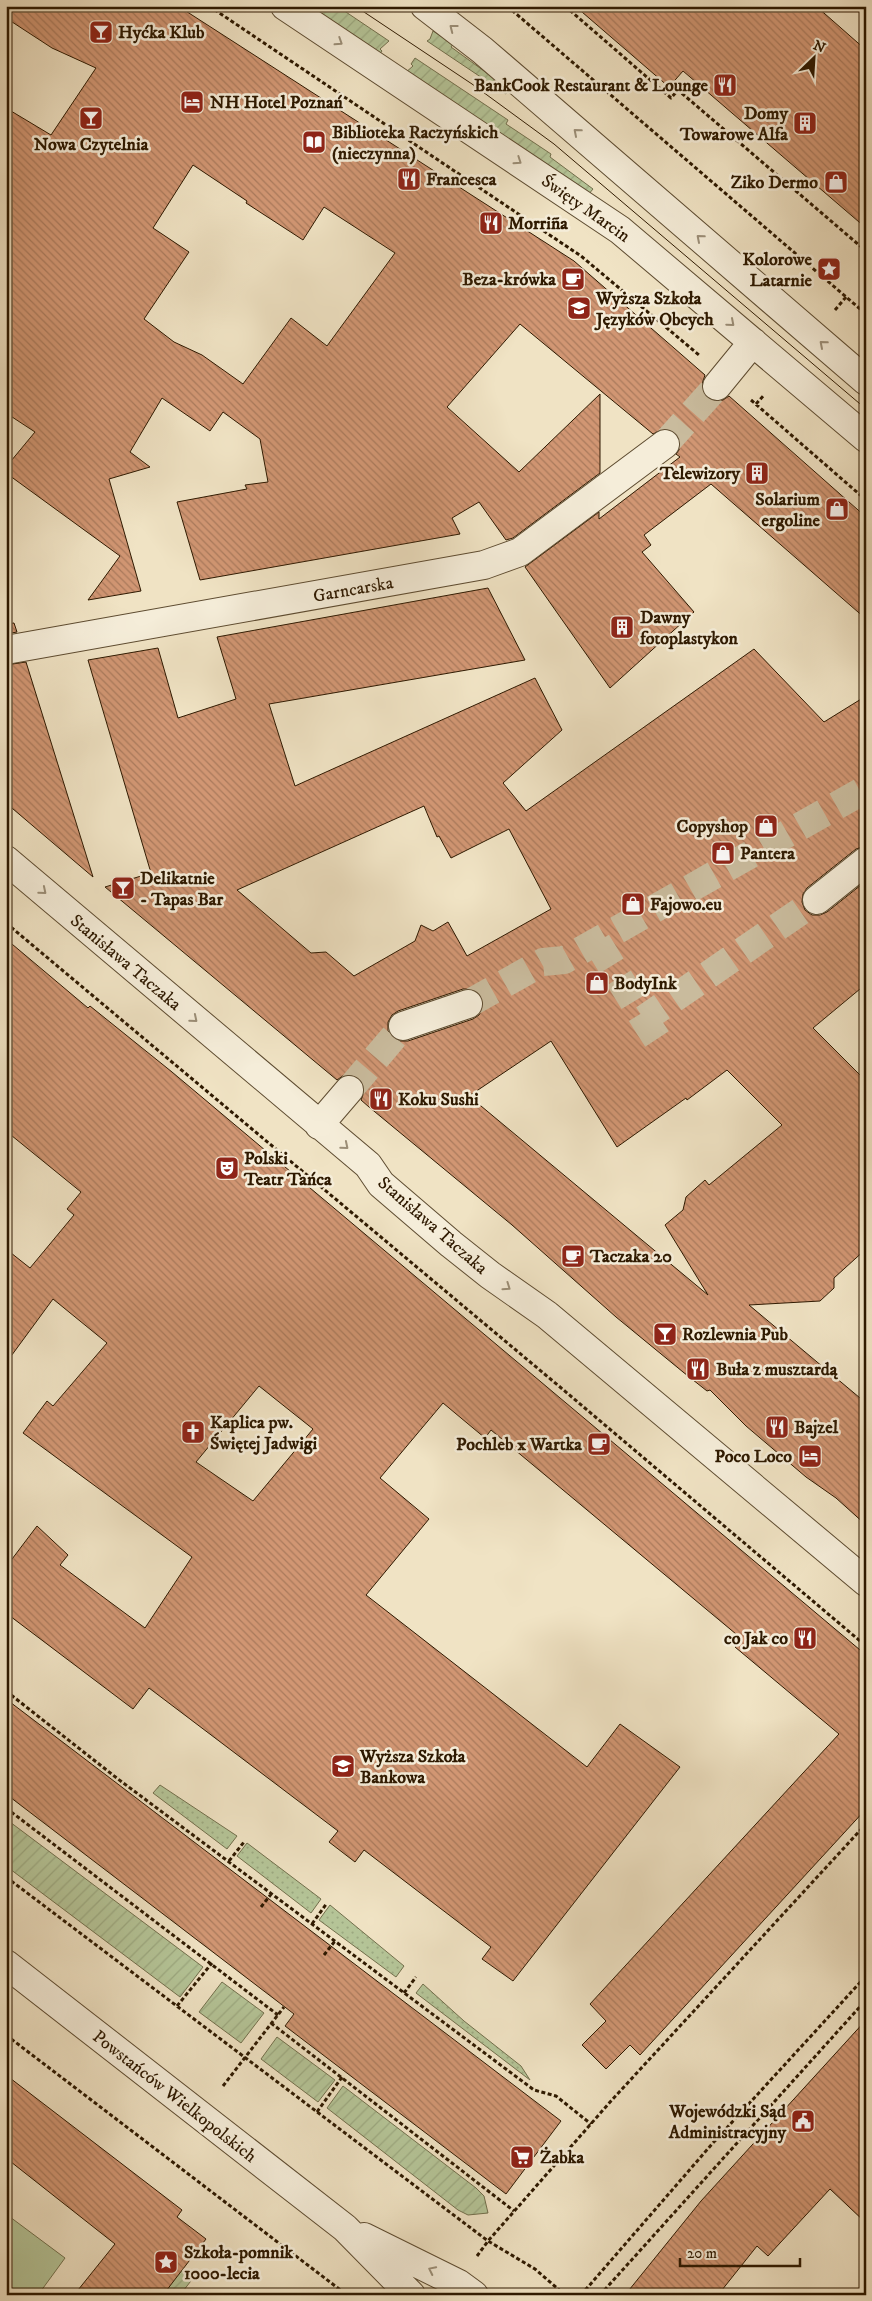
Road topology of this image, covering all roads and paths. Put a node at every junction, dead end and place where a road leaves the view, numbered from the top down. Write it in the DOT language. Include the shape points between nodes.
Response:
graph roads {
  1 [pos="209,6"];
  2 [pos="285,6"];
  3 [pos="425,6"];
  4 [pos="507,6"];
  5 [pos="565,6"];
  6 [pos="866,250"];
  7 [pos="866,314"];
  8 [pos="753,342"];
  9 [pos="864,376"];
  10 [pos="721,381"];
  11 [pos="866,438"];
  12 [pos="665,444"];
  13 [pos="866,500"];
  14 [pos="6,650"];
  15 [pos="6,860"];
  16 [pos="866,861"];
  17 [pos="818,900"];
  18 [pos="6,923"];
  19 [pos="468,1004"];
  20 [pos="403,1026"];
  21 [pos="345,1094"];
  22 [pos="319,1125"];
  23 [pos="866,1582"];
  24 [pos="866,1646"];
  25 [pos="6,1691"];
  26 [pos="6,1808"];
  27 [pos="866,1824"];
  28 [pos="244,1842"];
  29 [pos="229,1861"];
  30 [pos="6,1877"];
  31 [pos="272,1893"];
  32 [pos="327,1903"];
  33 [pos="261,1907"];
  34 [pos="312,1924"];
  35 [pos="335,1941"];
  36 [pos="324,1955"];
  37 [pos="212,1962"];
  38 [pos="6,1964"];
  39 [pos="866,1976"];
  40 [pos="416,1977"];
  41 [pos="404,1993"];
  42 [pos="866,2000"];
  43 [pos="177,2006"];
  44 [pos="284,2007"];
  45 [pos="278,2015"];
  46 [pos="271,2023"];
  47 [pos="6,2035"];
  48 [pos="244,2058"];
  49 [pos="342,2077"];
  50 [pos="223,2086"];
  51 [pos="316,2112"];
  52 [pos="591,2124"];
  53 [pos="514,2211"];
  54 [pos="345,2228"];
  55 [pos="488,2241"];
  56 [pos="466,2289"];
  57 [pos="347,2295"];
  58 [pos="412,2295"];
  59 [pos="565,2295"];
  60 [pos="581,2295"];
  61 [pos="600,2295"];
  1 -- 10 [label="path" via="581,256"];
  2 -- 8 [label="street, Święty Marcin, one-way" via="620,230"];
  9 -- 3 [label="street, one-way" via="482,50"];
  4 -- 7 [label="path"];
  5 -- 6 [label="path" via="671,98 678,90"];
  8 -- 10 [label="street"];
  8 -- 11 [label="street, Święty Marcin"];
  10 -- 13 [label="path"];
  12 -- 14 [label="street, Garncarska" via="520,552 484,565"];
  15 -- 22 [label="street, Stanisława Taczaka, one-way"];
  16 -- 17 [label="street"];
  18 -- 24 [label="path"];
  19 -- 20 [label="street"];
  21 -- 22 [label="street"];
  22 -- 23 [label="street, Stanisława Taczaka, one-way" via="368,1165 381,1184 451,1244 547,1315"];
  25 -- 29 [label="path"];
  26 -- 37 [label="path"];
  27 -- 52 [label="path"];
  28 -- 29 [label="path"];
  29 -- 31 [label="path"];
  30 -- 43 [label="path"];
  31 -- 33 [label="path"];
  31 -- 34 [label="path"];
  32 -- 34 [label="path"];
  34 -- 35 [label="path"];
  35 -- 36 [label="path"];
  35 -- 41 [label="path"];
  37 -- 43 [label="path"];
  37 -- 45 [label="path"];
  38 -- 54 [label="street, Powstańców Wielkopolskich"];
  39 -- 60 [label="path" via="712,2144"];
  40 -- 41 [label="path"];
  41 -- 52 [label="path" via="534,2090 556,2096"];
  42 -- 61 [label="path"];
  43 -- 48 [label="path"];
  44 -- 45 [label="path"];
  45 -- 46 [label="path"];
  46 -- 48 [label="path"];
  46 -- 49 [label="path"];
  47 -- 57 [label="path"];
  48 -- 50 [label="path"];
  48 -- 51 [label="path"];
  49 -- 51 [label="path"];
  49 -- 53 [label="path"];
  51 -- 55 [label="path"];
  52 -- 53 [label="path"];
  53 -- 55 [label="path"];
  56 -- 54 [label="street, Powstańców Wielkopolskich, one-way"];
  54 -- 58 [label="street, Powstańców Wielkopolskich"];
  55 -- 56 [label="path"];
  55 -- 59 [label="path" via="535,2269"];
}
